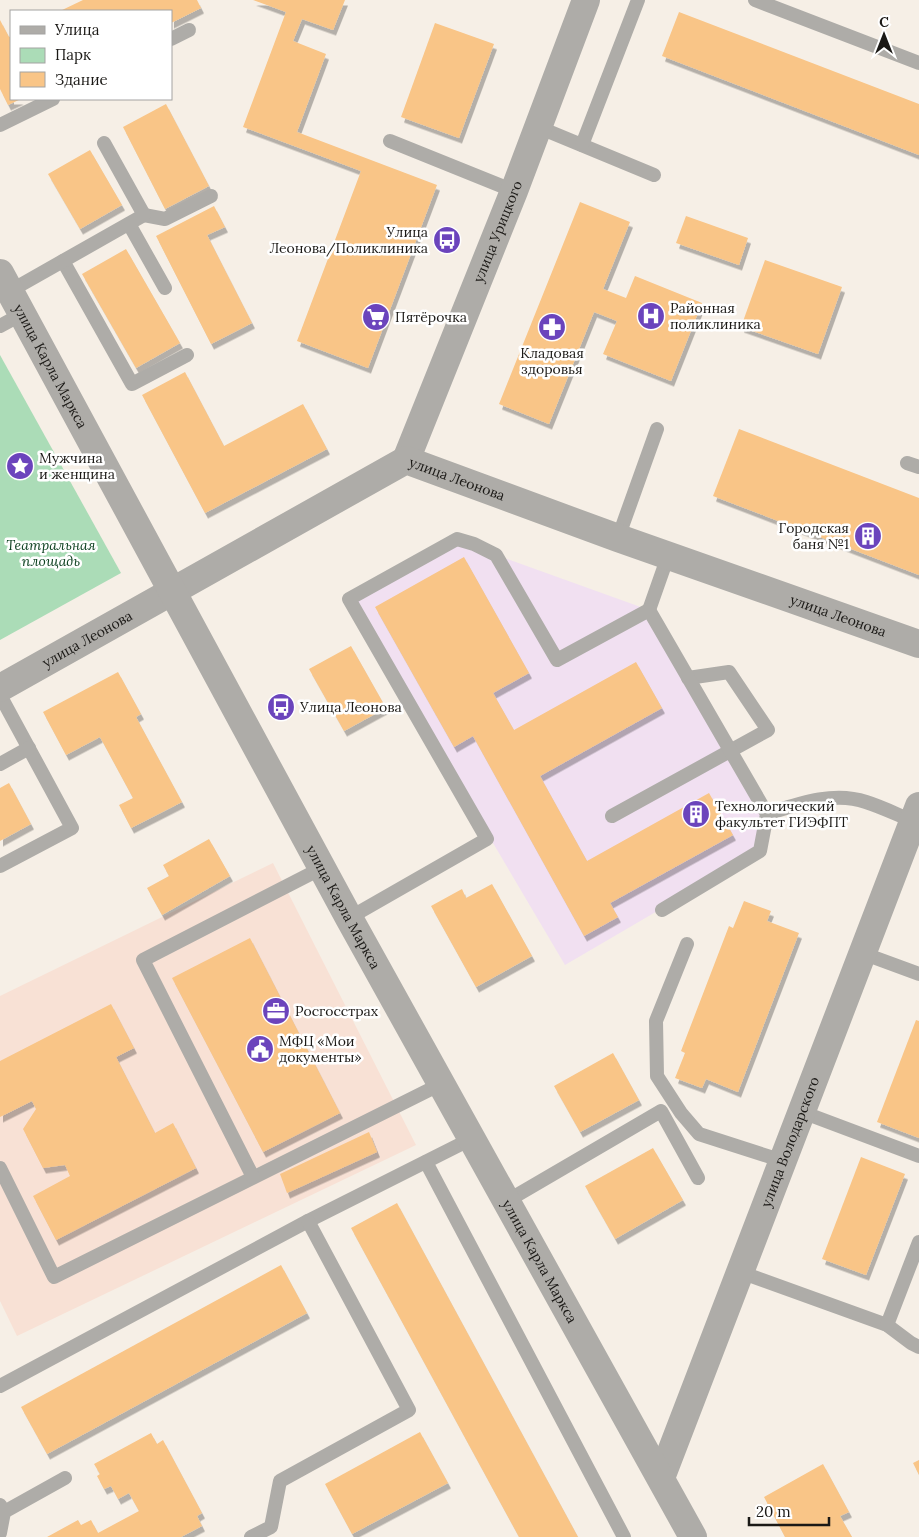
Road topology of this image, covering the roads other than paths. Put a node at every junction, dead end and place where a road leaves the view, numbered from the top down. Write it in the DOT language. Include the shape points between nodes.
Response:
graph roads {
  1 [pos="586,0"];
  2 [pos="638,0"];
  3 [pos="755,0"];
  4 [pos="189,30"];
  5 [pos="172,38"];
  6 [pos="919,63"];
  7 [pos="51,100"];
  8 [pos="0,125"];
  9 [pos="538,127"];
  10 [pos="390,140"];
  11 [pos="104,143"];
  12 [pos="582,146"];
  13 [pos="654,175"];
  14 [pos="514,191"];
  15 [pos="211,196"];
  16 [pos="144,215"];
  17 [pos="129,224"];
  18 [pos="63,261"];
  19 [pos="165,288"];
  20 [pos="8,301"];
  21 [pos="186,355"];
  22 [pos="657,429"];
  23 [pos="406,460"];
  24 [pos="618,538"];
  25 [pos="668,556"];
  26 [pos="173,591"];
  27 [pos="649,610"];
  28 [pos="919,644"];
  29 [pos="688,678"];
  30 [pos="0,688"];
  31 [pos="0,695"];
  32 [pos="29,748"];
  33 [pos="730,751"];
  34 [pos="0,764"];
  35 [pos="916,813"];
  36 [pos="766,814"];
  37 [pos="612,816"];
  38 [pos="0,866"];
  39 [pos="322,868"];
  40 [pos="662,910"];
  41 [pos="349,918"];
  42 [pos="687,944"];
  43 [pos="862,953"];
  44 [pos="919,974"];
  45 [pos="441,1084"];
  46 [pos="802,1112"];
  47 [pos="471,1139"];
  48 [pos="919,1156"];
  49 [pos="783,1161"];
  50 [pos="426,1162"];
  51 [pos="0,1168"];
  52 [pos="253,1177"];
  53 [pos="698,1178"];
  54 [pos="506,1201"];
  55 [pos="308,1221"];
  56 [pos="919,1242"];
  57 [pos="740,1272"];
  58 [pos="888,1324"];
  59 [pos="919,1347"];
  60 [pos="0,1386"];
  61 [pos="65,1478"];
  62 [pos="661,1478"];
  63 [pos="2,1509"];
  64 [pos="0,1533"];
  65 [pos="252,1537"];
  66 [pos="624,1537"];
  67 [pos="693,1537"];
  1 -- 9 [label="street, улица Урицкого"];
  2 -- 12 [label="lane"];
  3 -- 6 [label="lane"];
  4 -- 5 [label="lane"];
  7 -- 8 [label="lane"];
  9 -- 12 [label="lane"];
  9 -- 14 [label="street, улица Урицкого"];
  10 -- 14 [label="lane"];
  11 -- 16 [label="lane"];
  12 -- 13 [label="lane"];
  14 -- 23 [label="street, улица Урицкого"];
  15 -- 16 [label="lane" via="165,219"];
  16 -- 17 [label="lane"];
  17 -- 18 [label="lane"];
  17 -- 19 [label="lane"];
  18 -- 20 [label="lane"];
  18 -- 21 [label="lane" via="132,384"];
  20 -- 26 [label="street, улица Карла Маркса"];
  22 -- 24 [label="lane"];
  23 -- 24 [label="street, улица Леонова"];
  23 -- 26 [label="street, улица Леонова"];
  24 -- 25 [label="street, улица Леонова"];
  25 -- 27 [label="lane"];
  25 -- 28 [label="street, улица Леонова"];
  26 -- 30 [label="street, улица Леонова"];
  26 -- 39 [label="street, улица Карла Маркса"];
  27 -- 29 [label="lane"];
  27 -- 41 [label="lane" via="557,660 496,555 457,538 349,599 487,839"];
  29 -- 33 [label="lane"];
  29 -- 33 [label="lane" via="729,672 768,730"];
  31 -- 32 [label="lane"];
  32 -- 34 [label="lane"];
  32 -- 38 [label="lane" via="72,828"];
  33 -- 36 [label="lane"];
  33 -- 37 [label="lane"];
  35 -- 36 [label="lane" via="836,798 807,801"];
  35 -- 43 [label="street, улица Володарского"];
  36 -- 40 [label="lane" via="760,851"];
  39 -- 41 [label="street, улица Карла Маркса"];
  39 -- 52 [label="lane" via="143,960"];
  41 -- 45 [label="street, улица Карла Маркса"];
  42 -- 49 [label="lane" via="656,1021 657,1076 699,1134"];
  43 -- 44 [label="lane"];
  43 -- 46 [label="street, улица Володарского"];
  45 -- 47 [label="street, улица Карла Маркса"];
  45 -- 52 [label="lane"];
  46 -- 48 [label="lane"];
  46 -- 49 [label="street, улица Володарского"];
  47 -- 50 [label="lane"];
  47 -- 54 [label="street, улица Карла Маркса"];
  49 -- 57 [label="street, улица Володарского"];
  50 -- 55 [label="lane"];
  50 -- 66 [label="lane"];
  51 -- 52 [label="lane" via="54,1277"];
  53 -- 54 [label="lane" via="661,1111"];
  54 -- 62 [label="street, улица Карла Маркса"];
  55 -- 60 [label="lane"];
  55 -- 65 [label="lane" via="409,1410 280,1481 271,1527"];
  56 -- 58 [label="lane"];
  57 -- 58 [label="lane"];
  57 -- 62 [label="street, улица Володарского"];
  58 -- 59 [label="lane"];
  61 -- 63 [label="lane"];
  62 -- 67 [label="street, улица Карла Маркса"];
  63 -- 64 [label="lane"];
}
